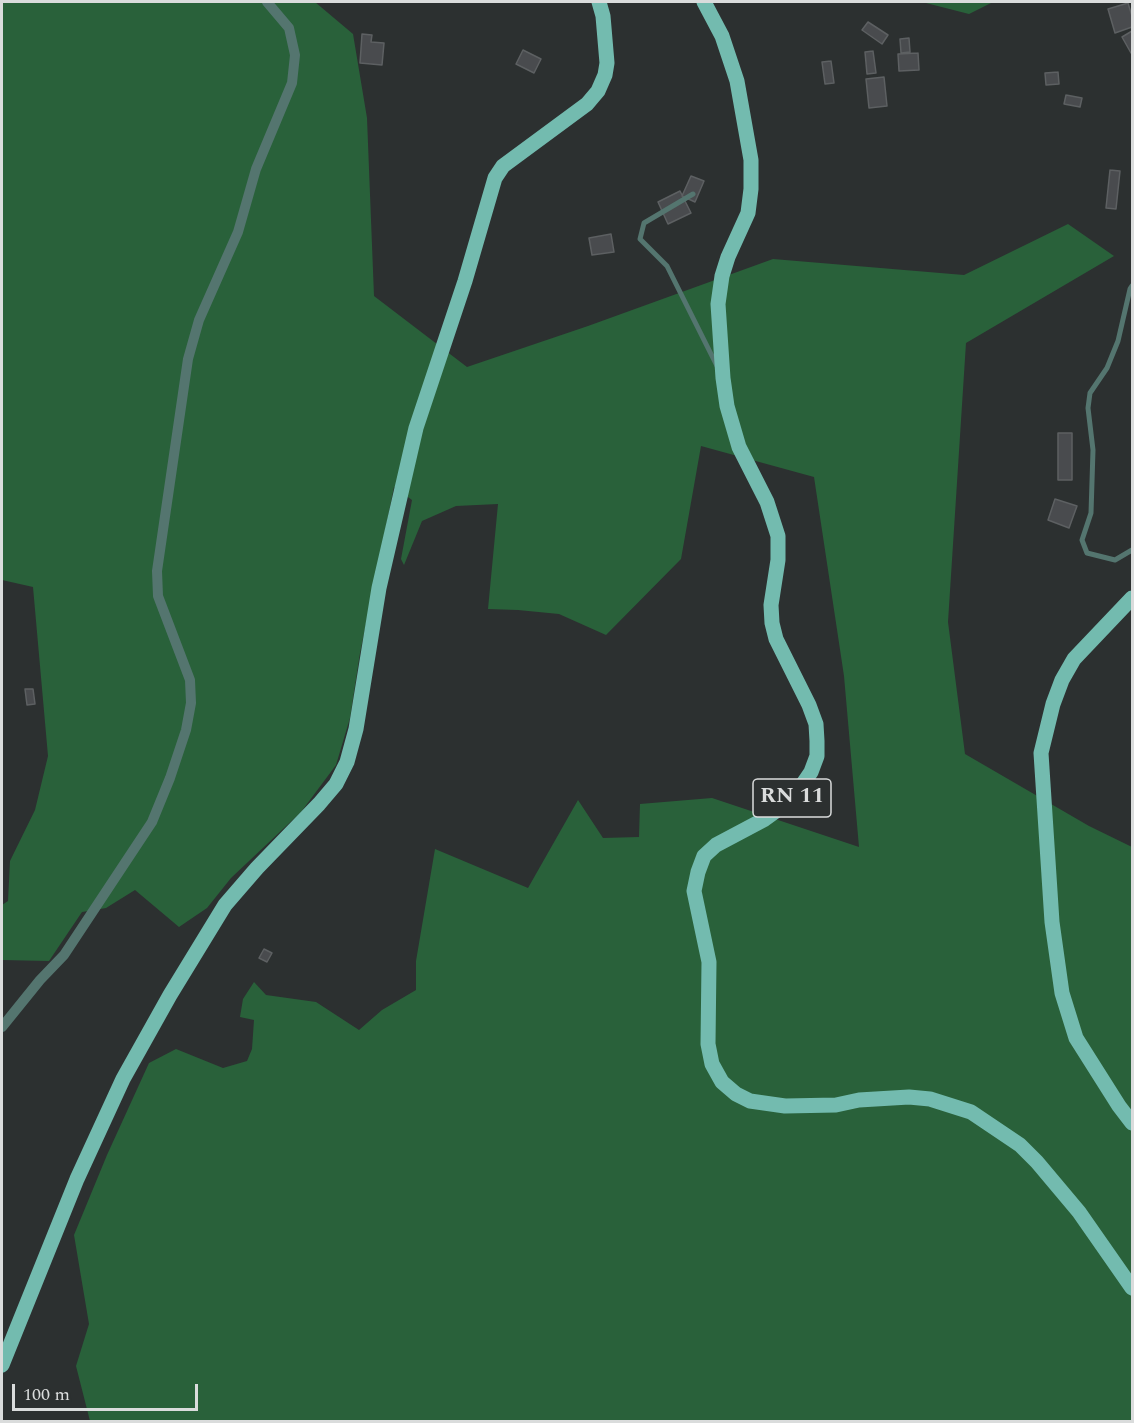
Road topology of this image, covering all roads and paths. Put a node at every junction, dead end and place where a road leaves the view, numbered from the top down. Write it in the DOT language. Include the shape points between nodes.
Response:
graph roads {
  1 [pos="267,2"];
  2 [pos="599,2"];
  3 [pos="704,2"];
  4 [pos="693,194"];
  5 [pos="1132,286"];
  6 [pos="723,378"];
  7 [pos="1132,550"];
  8 [pos="1132,598"];
  9 [pos="2,1027"];
  10 [pos="1132,1123"];
  11 [pos="1132,1288"];
  12 [pos="2,1365"];
  1 -- 9 [label="street" via="289,28 295,56 292,83 256,169 238,232 199,320 188,359 157,571 158,596 190,680 186,730 152,822 64,956"];
  2 -- 12 [label="main road" via="607,63 598,92 503,166 495,178 416,428 379,588 348,762 320,804 225,906 165,1003 123,1079 77,1179"];
  3 -- 6 [label="main road, RN 11" via="730,60 751,159 747,213 722,276 718,304"];
  4 -- 6 [label="lane" via="644,223 640,239 667,266"];
  5 -- 7 [label="lane" via="1118,341 1107,368 1090,393 1091,513 1082,540 1087,553 1115,560"];
  6 -- 11 [label="main road, RN 11" via="739,447 767,502 778,536 772,623 816,724 817,756 811,772 783,806 716,845 704,856 698,872 694,891 709,962 708,1044 712,1064 722,1082 750,1101 785,1106 836,1105 909,1097 971,1112 1037,1162 1079,1212"];
  8 -- 10 [label="main road" via="1074,659 1062,680 1041,753 1052,922 1062,993 1076,1038"];
}
